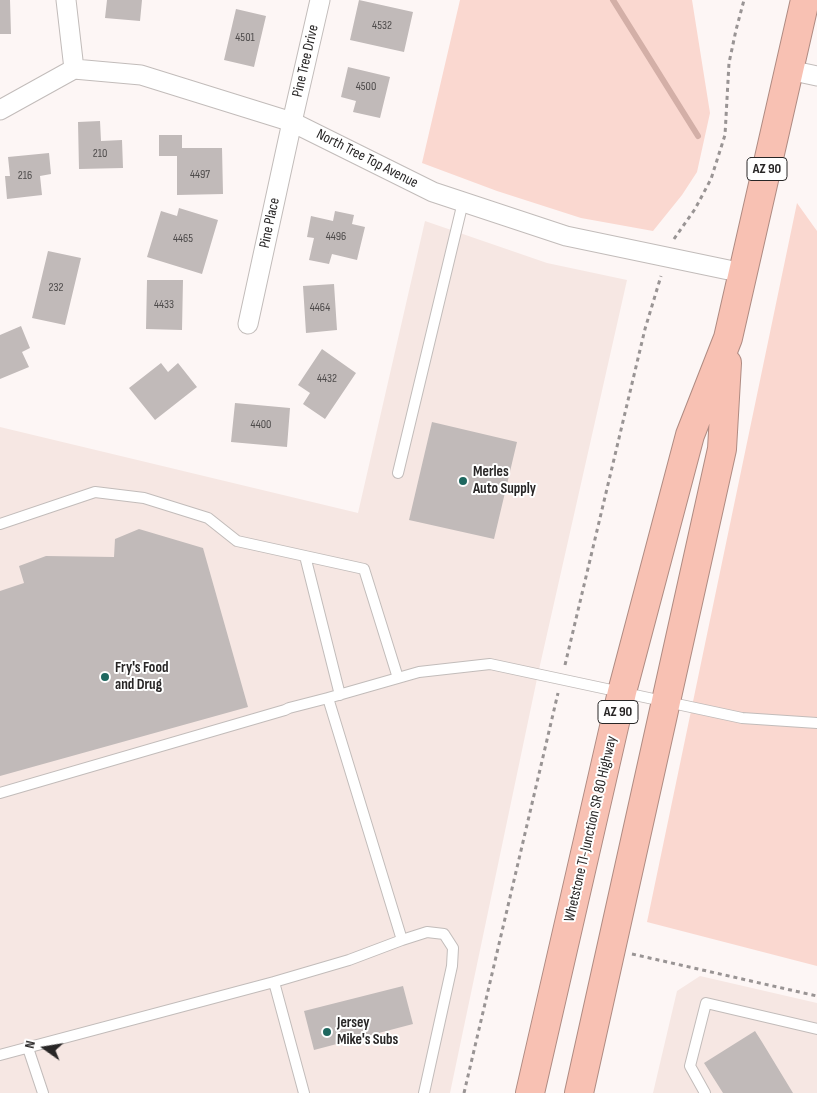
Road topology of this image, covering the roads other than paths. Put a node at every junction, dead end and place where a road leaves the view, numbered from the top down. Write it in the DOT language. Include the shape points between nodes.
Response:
graph roads {
  1 [pos="66,0"];
  2 [pos="320,0"];
  3 [pos="805,0"];
  4 [pos="74,69"];
  5 [pos="789,70"];
  6 [pos="817,76"];
  7 [pos="0,110"];
  8 [pos="292,122"];
  9 [pos="463,202"];
  10 [pos="743,273"];
  11 [pos="248,324"];
  12 [pos="728,338"];
  13 [pos="398,473"];
  14 [pos="0,524"];
  15 [pos="305,556"];
  16 [pos="398,678"];
  17 [pos="622,692"];
  18 [pos="340,695"];
  19 [pos="328,698"];
  20 [pos="667,702"];
  21 [pos="817,723"];
  22 [pos="0,793"];
  23 [pos="402,940"];
  24 [pos="274,982"];
  25 [pos="817,1029"];
  26 [pos="28,1048"];
  27 [pos="0,1056"];
  28 [pos="43,1093"];
  29 [pos="304,1093"];
  30 [pos="424,1093"];
  31 [pos="530,1093"];
  32 [pos="580,1093"];
  33 [pos="705,1093"];
  1 -- 4 [label="street"];
  2 -- 8 [label="street, Pine Tree Drive"];
  3 -- 5 [label="highway, Whetstone TI-Junction SR 80 Highway / AZ 90"];
  4 -- 7 [label="street"];
  4 -- 8 [label="street, North Tree Top Avenue" via="141,75"];
  5 -- 6 [label="street"];
  5 -- 10 [label="highway, Whetstone TI-Junction SR 80 Highway / AZ 90"];
  8 -- 9 [label="street, North Tree Top Avenue" via="433,192"];
  8 -- 11 [label="street, Pine Place"];
  9 -- 10 [label="street, North Tree Top Avenue" via="566,236"];
  9 -- 13 [label="lane"];
  10 -- 12 [label="highway, Whetstone TI-Junction SR 80 Highway / AZ 90"];
  12 -- 17 [label="highway, Whetstone TI-Junction SR 80 Highway / AZ 90" via="690,435"];
  12 -- 20 [label="highway, Whetstone TI-Junction SR 80 Highway / AZ 90" via="722,449"];
  14 -- 15 [label="lane" via="95,492 144,498 208,518 237,541"];
  15 -- 16 [label="lane" via="364,569"];
  15 -- 18 [label="lane"];
  16 -- 17 [label="lane" via="419,672 490,664"];
  16 -- 18 [label="lane"];
  17 -- 20 [label="lane"];
  17 -- 31 [label="highway, Whetstone TI-Junction SR 80 Highway / AZ 90"];
  18 -- 19 [label="lane"];
  19 -- 22 [label="lane"];
  19 -- 23 [label="lane"];
  20 -- 21 [label="lane" via="742,718"];
  20 -- 32 [label="highway, Whetstone TI-Junction SR 80 Highway / AZ 90"];
  23 -- 24 [label="lane"];
  23 -- 30 [label="lane" via="427,932 444,934 453,948 452,966"];
  24 -- 26 [label="lane"];
  24 -- 29 [label="lane"];
  25 -- 33 [label="lane" via="706,1003 690,1066"];
  26 -- 27 [label="lane"];
  26 -- 28 [label="lane"];
}
